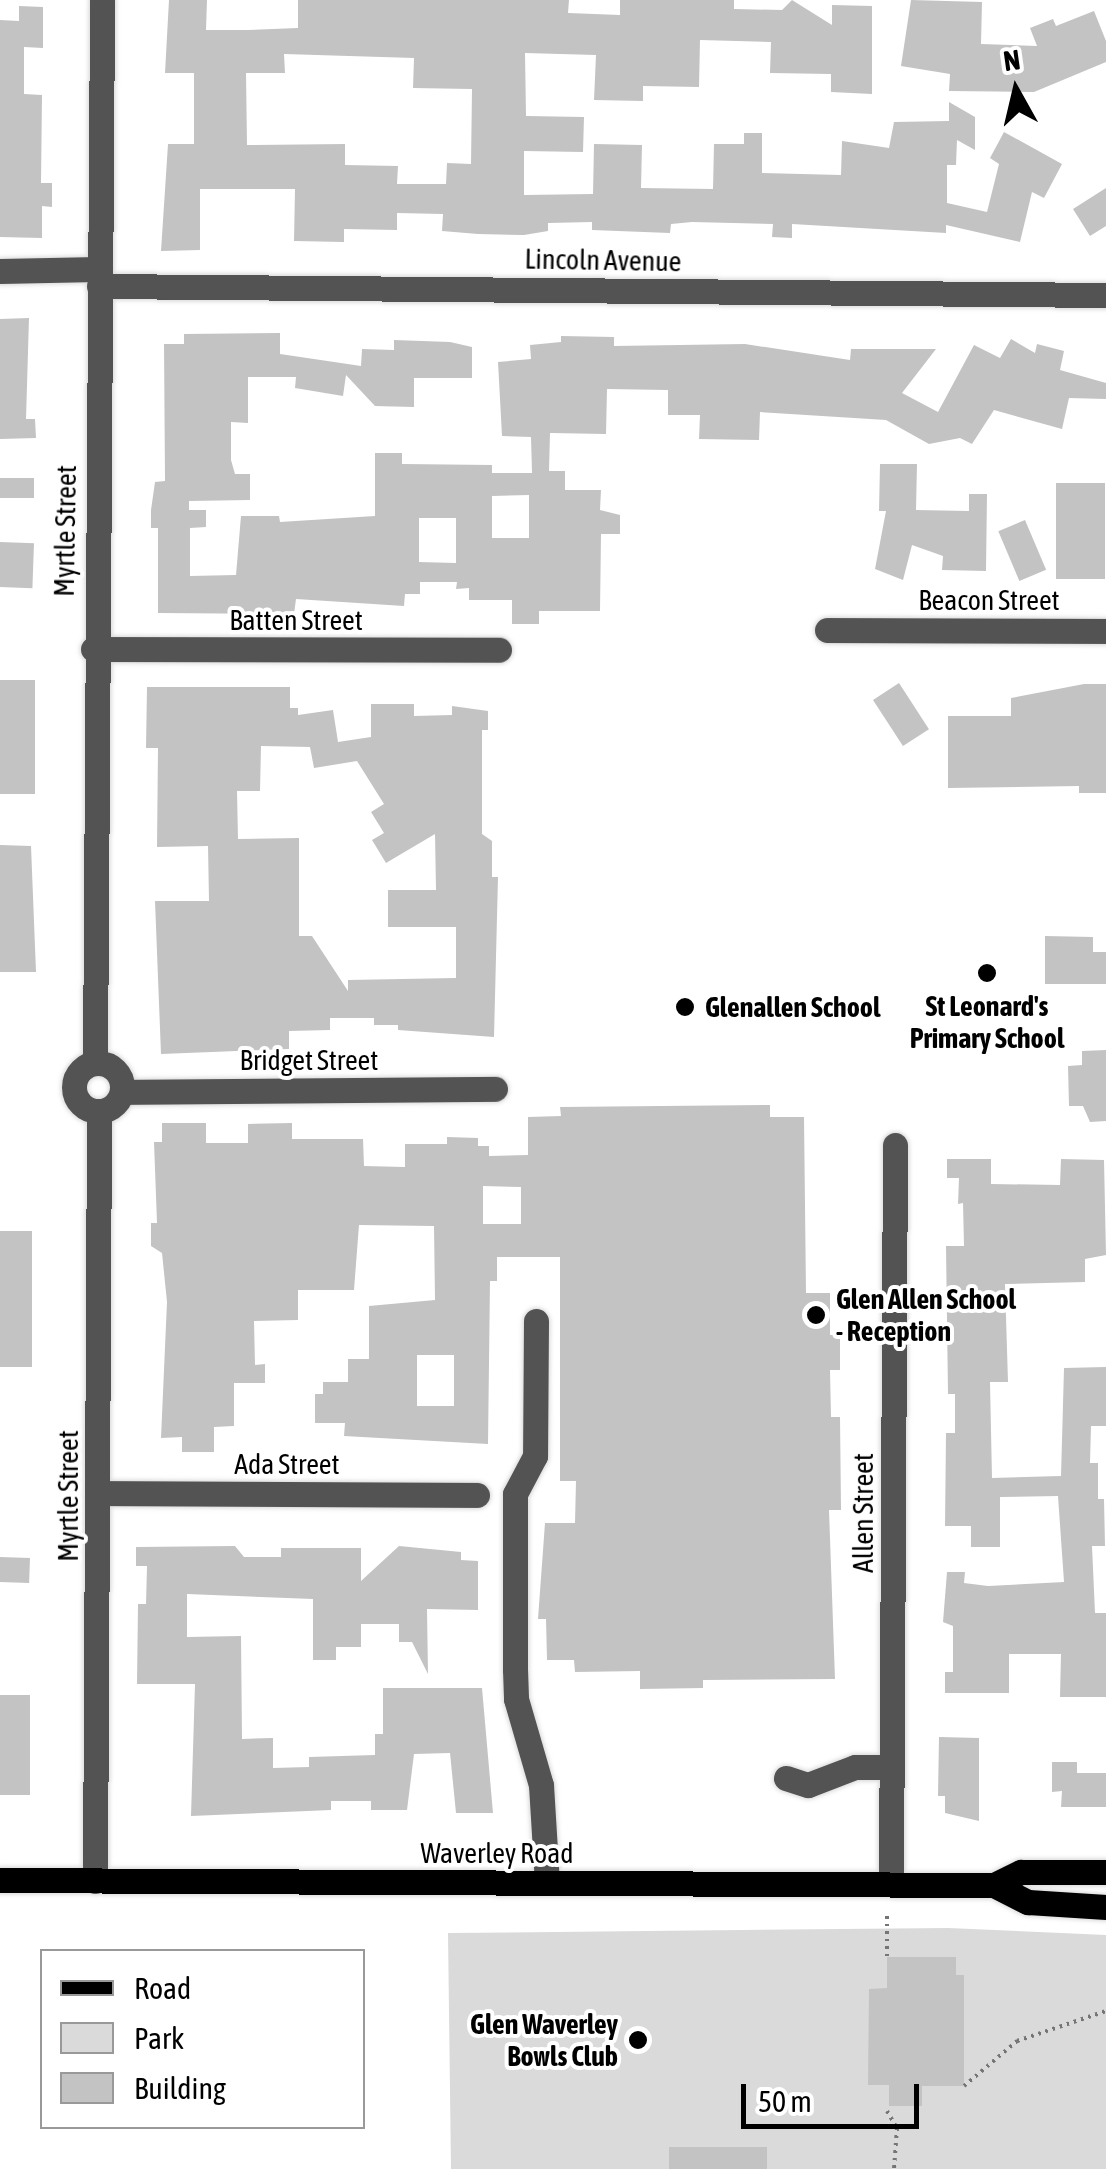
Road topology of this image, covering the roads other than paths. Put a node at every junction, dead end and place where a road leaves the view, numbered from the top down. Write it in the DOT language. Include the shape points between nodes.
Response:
graph roads {
  1 [pos="102,0"];
  2 [pos="0,271"];
  3 [pos="98,278"];
  4 [pos="1106,295"];
  5 [pos="827,630"];
  6 [pos="1106,631"];
  7 [pos="93,649"];
  8 [pos="498,650"];
  9 [pos="95,1063"];
  10 [pos="495,1090"];
  11 [pos="123,1092"];
  12 [pos="100,1112"];
  13 [pos="896,1145"];
  14 [pos="536,1321"];
  15 [pos="98,1493"];
  16 [pos="477,1495"];
  17 [pos="891,1767"];
  18 [pos="786,1778"];
  19 [pos="1106,1872"];
  20 [pos="0,1880"];
  21 [pos="95,1881"];
  22 [pos="547,1883"];
  23 [pos="890,1883"];
  24 [pos="994,1884"];
  25 [pos="1106,1907"];
  1 -- 3 [label="street, Myrtle Street"];
  2 -- 3 [label="street, Lincoln Avenue"];
  3 -- 4 [label="street, Lincoln Avenue"];
  3 -- 7 [label="street, Myrtle Street"];
  5 -- 6 [label="street, Beacon Street"];
  7 -- 8 [label="street, Batten Street"];
  7 -- 9 [label="street, Myrtle Street"];
  9 -- 11 [label="street" via="118,1072"];
  9 -- 12 [label="street" via="78,1073 74,1089 83,1107"];
  10 -- 11 [label="street, Bridget Street"];
  11 -- 12 [label="street"];
  12 -- 15 [label="street, Myrtle Street"];
  13 -- 17 [label="street, Allen Street"];
  14 -- 22 [label="street" via="536,1456 516,1494 515,1669 516,1700 541,1785"];
  15 -- 16 [label="street, Ada Street"];
  15 -- 21 [label="street, Myrtle Street"];
  17 -- 18 [label="street" via="855,1768 808,1785"];
  17 -- 23 [label="street, Allen Street"];
  19 -- 24 [label="main road, Waverley Road" via="1021,1872"];
  20 -- 21 [label="main road, Waverley Road"];
  21 -- 22 [label="main road, Waverley Road"];
  22 -- 23 [label="main road, Waverley Road"];
  23 -- 24 [label="main road, Waverley Road"];
  24 -- 25 [label="main road, Waverley Road" via="1028,1902"];
}
